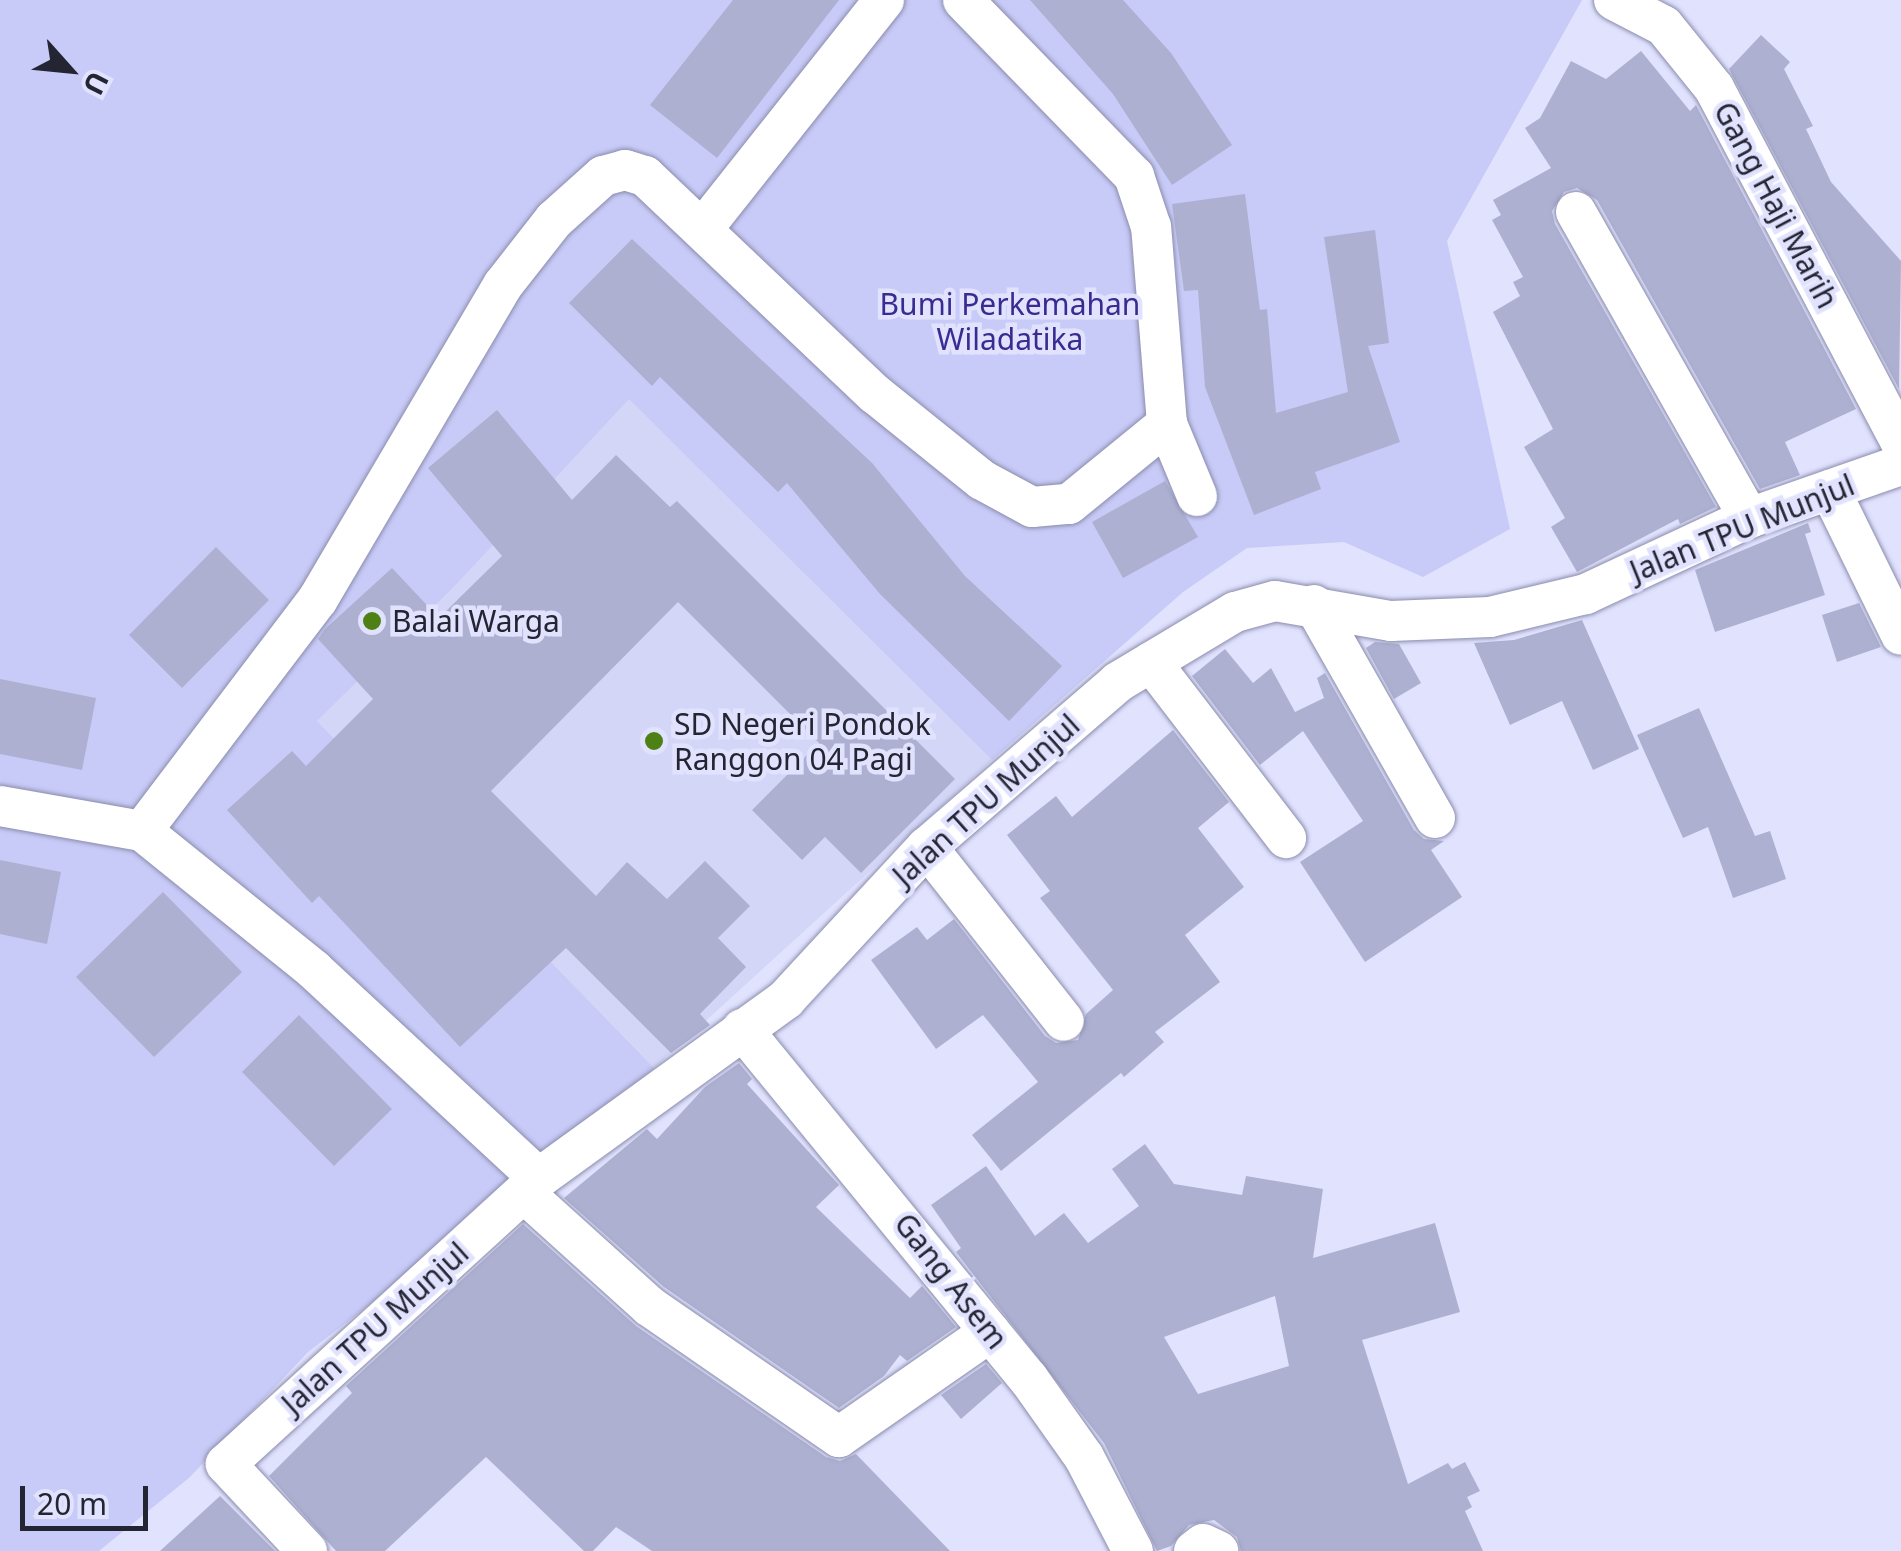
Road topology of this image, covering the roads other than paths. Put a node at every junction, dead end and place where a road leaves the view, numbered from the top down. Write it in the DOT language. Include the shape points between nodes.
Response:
graph roads {
  1 [pos="884,0"];
  2 [pos="964,0"];
  3 [pos="1614,0"];
  4 [pos="1576,212"];
  5 [pos="705,226"];
  6 [pos="1167,424"];
  7 [pos="1901,444"];
  8 [pos="1901,465"];
  9 [pos="1830,490"];
  10 [pos="1197,496"];
  11 [pos="1750,518"];
  12 [pos="1314,606"];
  13 [pos="1901,635"];
  14 [pos="1151,662"];
  15 [pos="0,806"];
  16 [pos="1435,818"];
  17 [pos="142,830"];
  18 [pos="1286,838"];
  19 [pos="926,847"];
  20 [pos="1064,1021"];
  21 [pos="742,1030"];
  22 [pos="528,1182"];
  23 [pos="990,1332"];
  24 [pos="307,1551"];
  25 [pos="1133,1551"];
  26 [pos="1194,1551"];
  27 [pos="1218,1551"];
  1 -- 5 [label="street"];
  2 -- 6 [label="street" via="1134,176 1151,227"];
  3 -- 7 [label="street, Gang Haji Marih" via="1664,26 1714,88"];
  4 -- 11 [label="street"];
  5 -- 6 [label="street" via="875,394 982,480 1032,507 1069,504"];
  5 -- 17 [label="street" via="645,176 625,170 603,176 554,220 503,285 318,599"];
  6 -- 10 [label="street"];
  8 -- 9 [label="street, Jalan TPU Munjul"];
  9 -- 11 [label="street, Jalan TPU Munjul"];
  9 -- 13 [label="street"];
  11 -- 12 [label="street, Jalan TPU Munjul" via="1586,594 1490,618 1392,621"];
  12 -- 14 [label="street, Jalan TPU Munjul" via="1275,601 1235,612"];
  12 -- 16 [label="street"];
  14 -- 18 [label="street"];
  14 -- 19 [label="street, Jalan TPU Munjul" via="1118,682"];
  15 -- 17 [label="street"];
  17 -- 22 [label="street" via="314,970"];
  19 -- 20 [label="street"];
  19 -- 21 [label="street, Jalan TPU Munjul" via="786,998"];
  21 -- 22 [label="street, Jalan TPU Munjul"];
  21 -- 23 [label="street, Gang Asem"];
  22 -- 23 [label="street" via="649,1306 839,1437"];
  22 -- 24 [label="street, Jalan TPU Munjul" via="226,1464"];
  23 -- 25 [label="street, Gang Asem" via="1084,1457"];
  26 -- 27 [label="street" via="1203,1544"];
}
